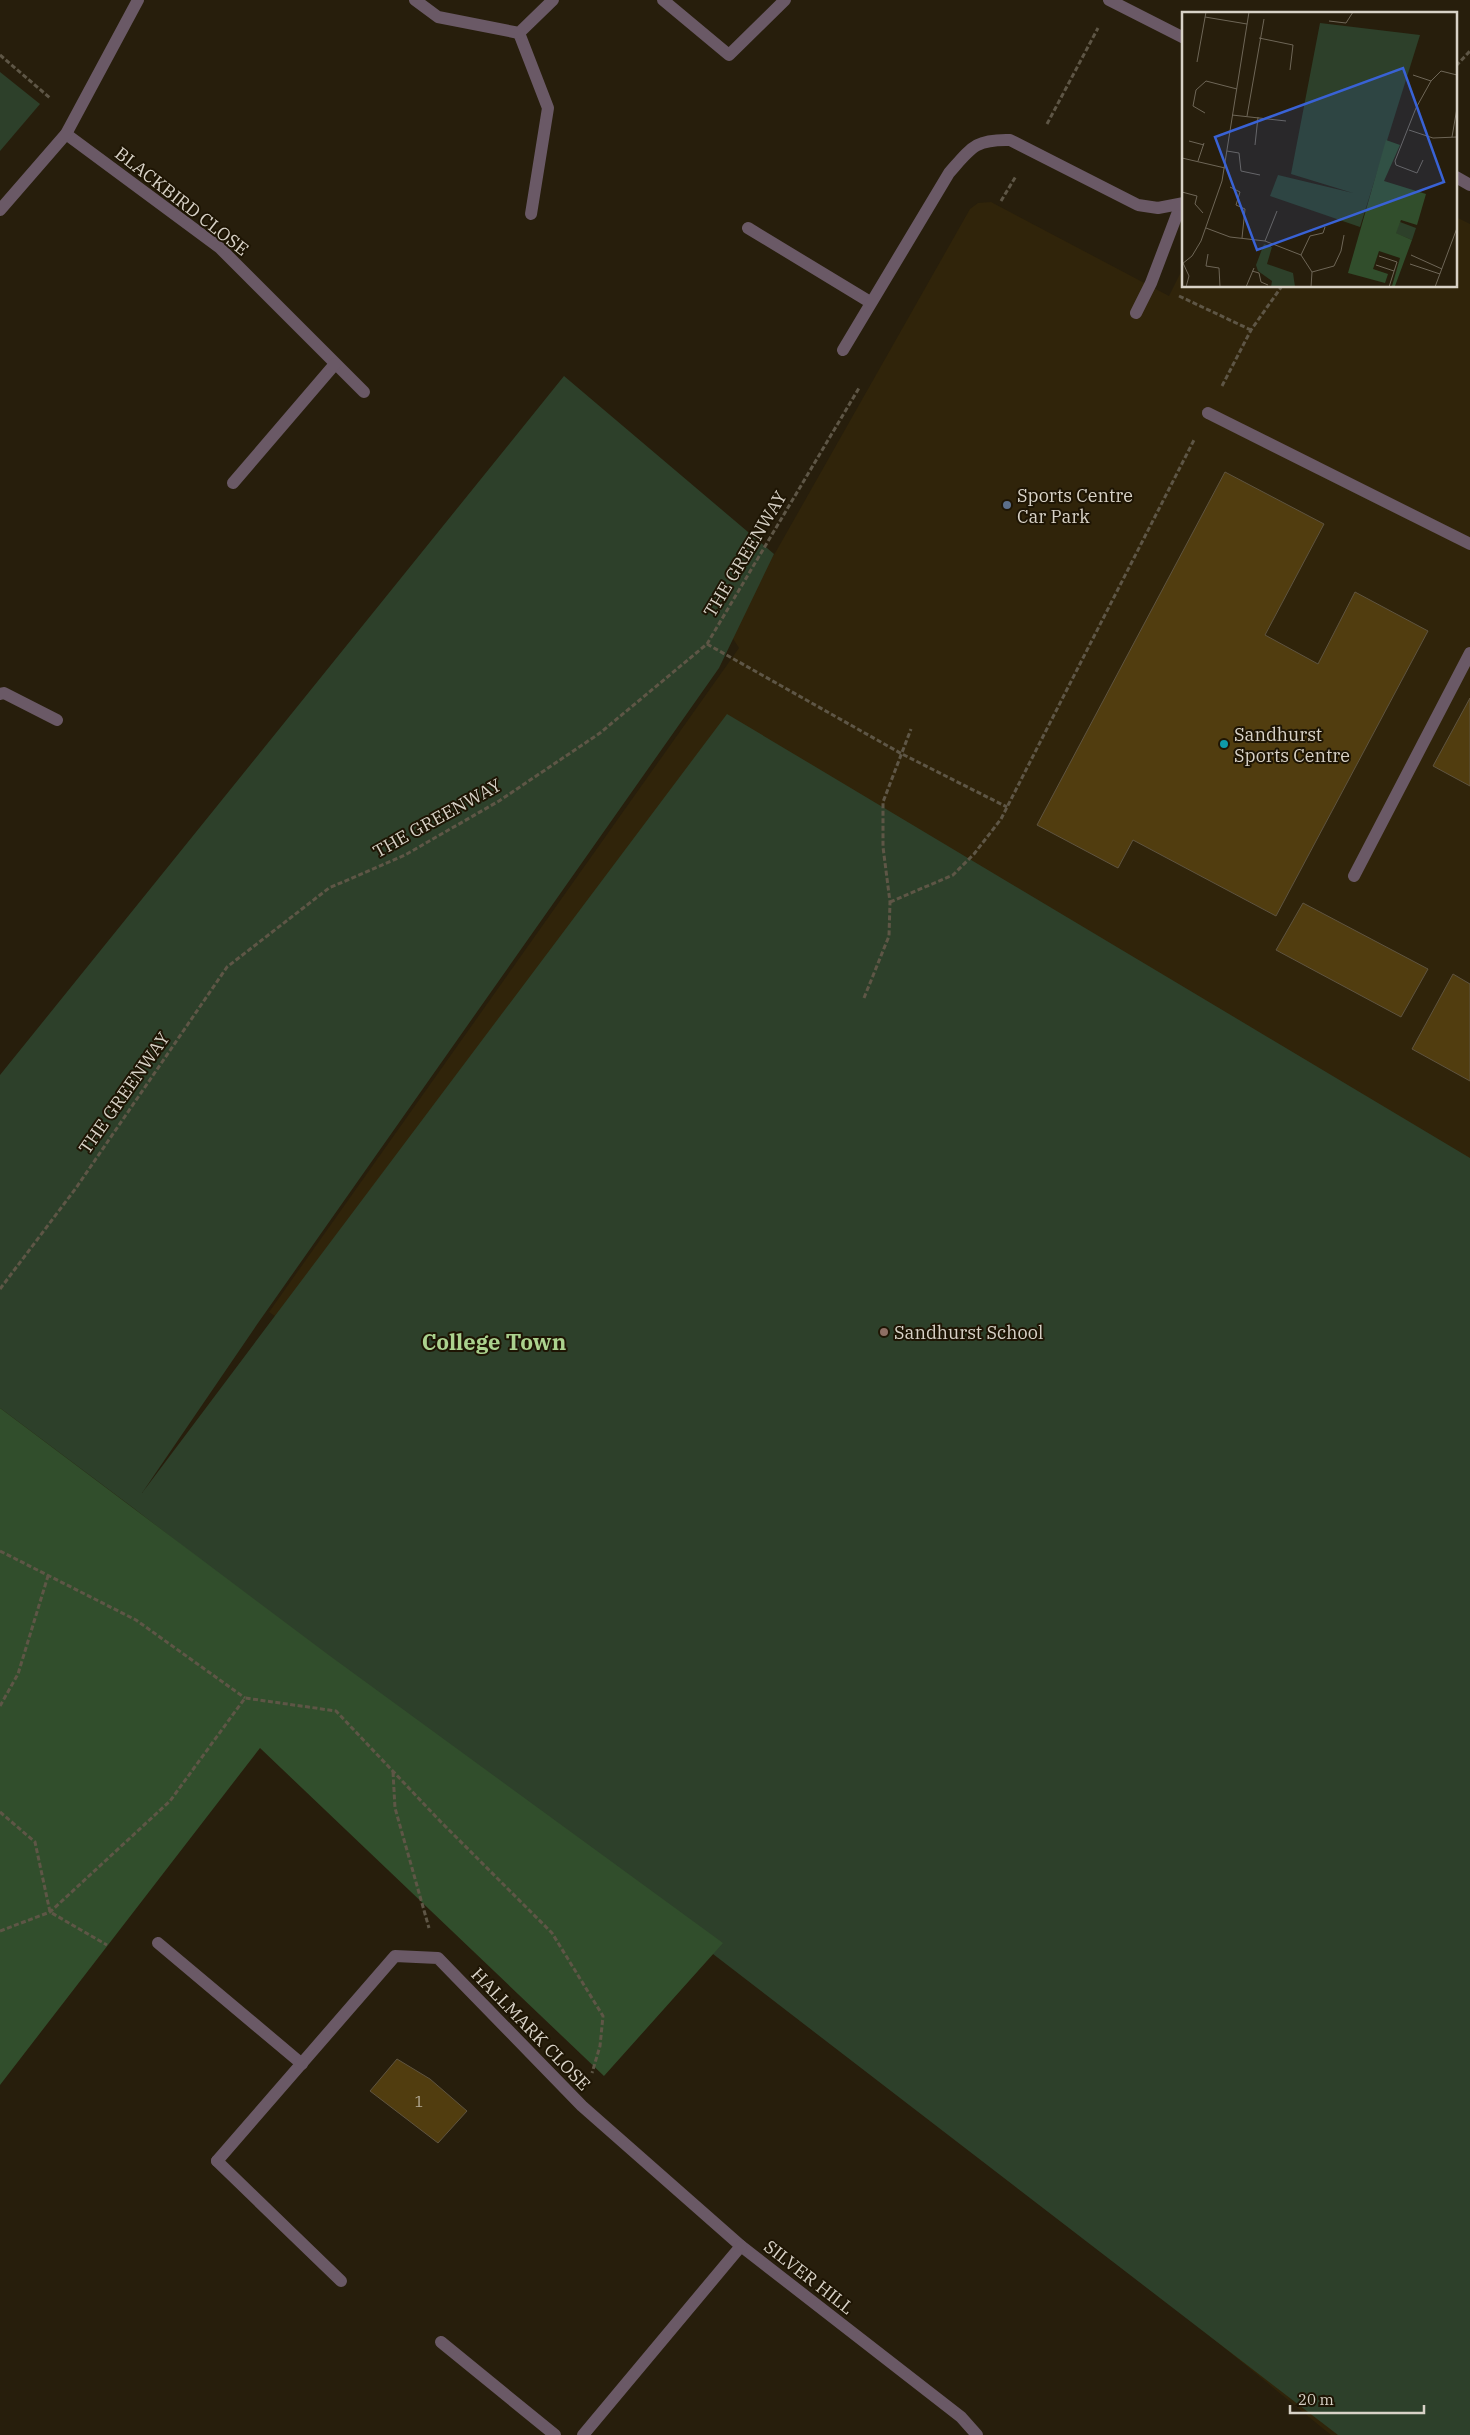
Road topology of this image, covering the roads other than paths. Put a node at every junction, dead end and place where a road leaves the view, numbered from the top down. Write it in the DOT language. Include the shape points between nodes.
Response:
graph roads {
  1 [pos="138,0"];
  2 [pos="415,0"];
  3 [pos="553,0"];
  4 [pos="663,0"];
  5 [pos="785,0"];
  6 [pos="1110,1"];
  7 [pos="519,33"];
  8 [pos="1182,37"];
  9 [pos="66,134"];
  10 [pos="1458,178"];
  11 [pos="1470,185"];
  12 [pos="1182,204"];
  13 [pos="0,210"];
  14 [pos="531,214"];
  15 [pos="748,228"];
  16 [pos="870,302"];
  17 [pos="1136,313"];
  18 [pos="843,350"];
  19 [pos="335,364"];
  20 [pos="364,392"];
  21 [pos="1208,413"];
  22 [pos="233,483"];
  23 [pos="1470,544"];
  24 [pos="1470,654"];
  25 [pos="0,694"];
  26 [pos="57,720"];
  27 [pos="1354,876"];
  28 [pos="158,1943"];
  29 [pos="302,2064"];
  30 [pos="741,2246"];
  31 [pos="341,2281"];
  32 [pos="441,2342"];
  33 [pos="555,2435"];
  34 [pos="583,2435"];
  35 [pos="976,2435"];
  1 -- 9 [label="street"];
  2 -- 7 [label="street" via="438,17"];
  3 -- 7 [label="street"];
  4 -- 5 [label="street" via="729,55"];
  6 -- 8 [label="street"];
  7 -- 14 [label="street" via="548,108"];
  9 -- 13 [label="street"];
  9 -- 19 [label="street, BLACKBIRD CLOSE" via="220,248"];
  10 -- 11 [label="street"];
  12 -- 16 [label="street" via="1158,208 1138,205 1010,140 987,140 968,152 949,173"];
  12 -- 17 [label="street"];
  15 -- 16 [label="street"];
  16 -- 18 [label="street"];
  19 -- 20 [label="street, BLACKBIRD CLOSE"];
  19 -- 22 [label="street"];
  21 -- 23 [label="street"];
  24 -- 27 [label="street"];
  25 -- 26 [label="street" via="4,693"];
  28 -- 29 [label="street"];
  29 -- 30 [label="street, HALLMARK CLOSE" via="395,1956 438,1958 582,2106"];
  29 -- 31 [label="street" via="217,2161"];
  30 -- 34 [label="street, SILVER HILL"];
  30 -- 35 [label="street, SILVER HILL" via="961,2417"];
  32 -- 33 [label="street"];
}
